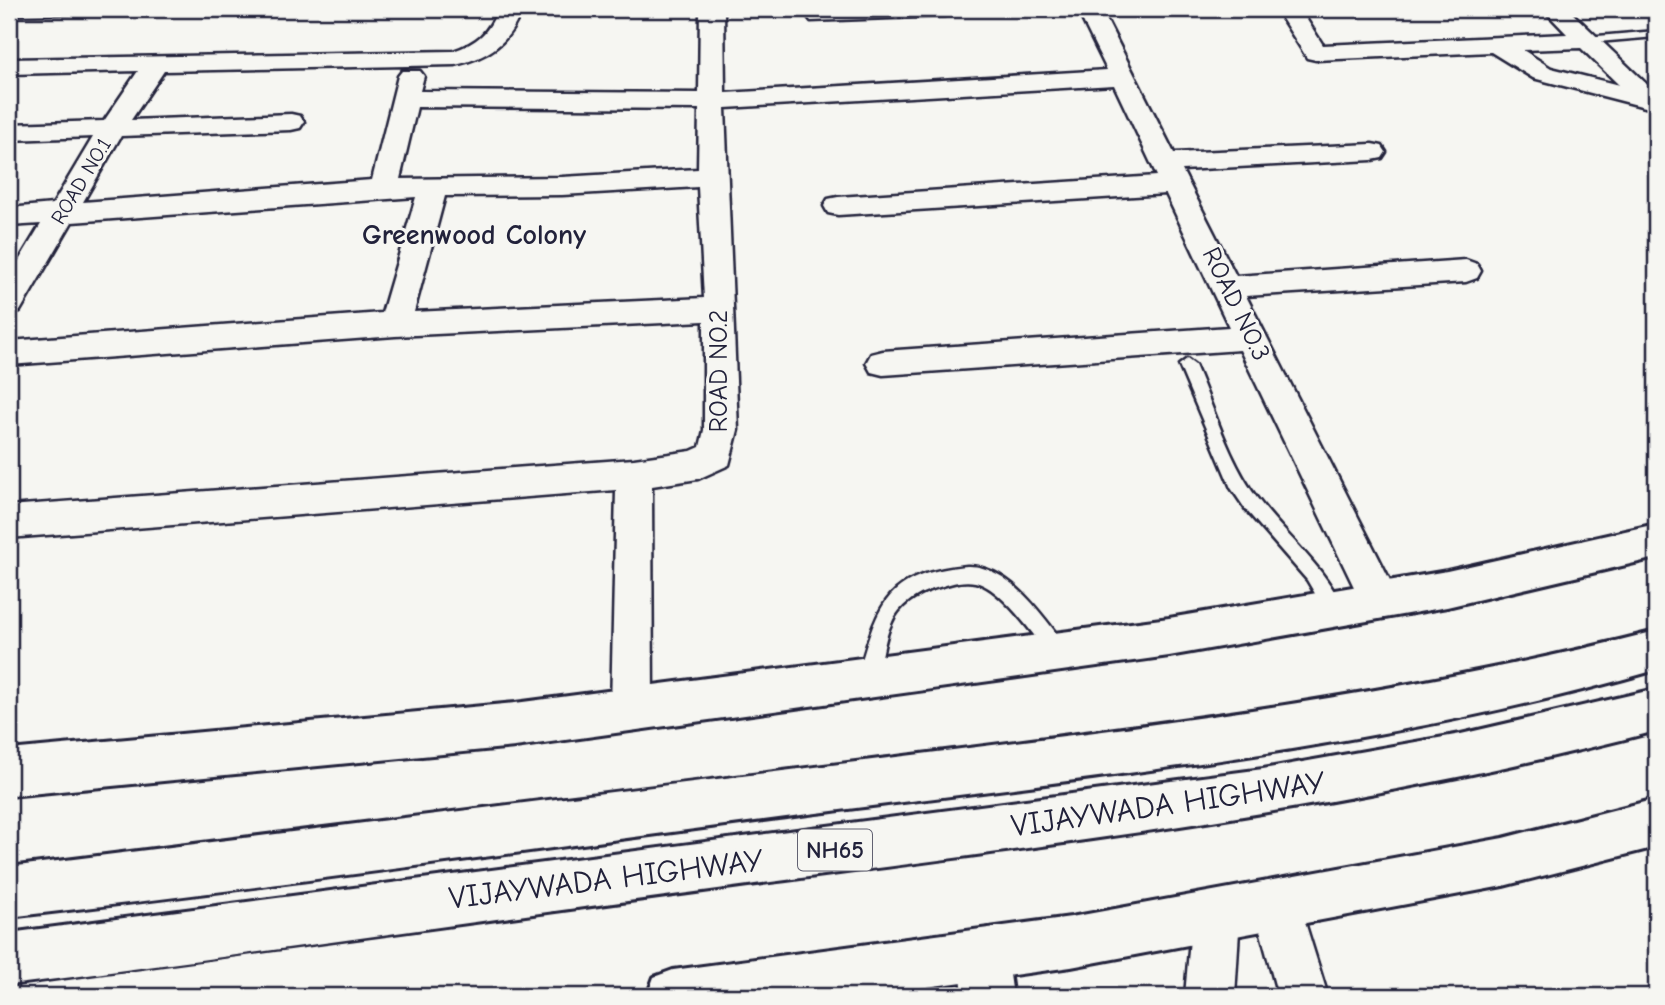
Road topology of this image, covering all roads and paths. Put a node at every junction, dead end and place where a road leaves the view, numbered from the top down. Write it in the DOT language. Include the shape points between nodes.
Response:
graph roads {
  1 [pos="164,9"];
  2 [pos="510,9"];
  3 [pos="712,9"];
  4 [pos="945,9"];
  5 [pos="1089,9"];
  6 [pos="1288,9"];
  7 [pos="1555,9"];
  8 [pos="9,12"];
  9 [pos="819,16"];
  10 [pos="1656,34"];
  11 [pos="1586,40"];
  12 [pos="1495,44"];
  13 [pos="415,61"];
  14 [pos="157,62"];
  15 [pos="9,66"];
  16 [pos="1125,77"];
  17 [pos="404,99"];
  18 [pos="713,101"];
  19 [pos="1653,103"];
  20 [pos="291,122"];
  21 [pos="112,128"];
  22 [pos="9,132"];
  23 [pos="1372,152"];
  24 [pos="1172,173"];
  25 [pos="712,177"];
  26 [pos="433,187"];
  27 [pos="384,188"];
  28 [pos="838,206"];
  29 [pos="61,215"];
  30 [pos="9,217"];
  31 [pos="1466,271"];
  32 [pos="1227,287"];
  33 [pos="9,303"];
  34 [pos="720,309"];
  35 [pos="395,324"];
  36 [pos="1252,337"];
  37 [pos="9,353"];
  38 [pos="883,363"];
  39 [pos="1187,365"];
  40 [pos="634,474"];
  41 [pos="9,522"];
  42 [pos="1656,541"];
  43 [pos="1380,600"];
  44 [pos="1334,608"];
  45 [pos="1656,650"];
  46 [pos="1058,652"];
  47 [pos="867,678"];
  48 [pos="632,709"];
  49 [pos="1656,710"];
  50 [pos="9,773"];
  51 [pos="1656,823"];
  52 [pos="9,892"];
  53 [pos="1277,904"];
  54 [pos="1216,915"];
  55 [pos="9,959"];
  56 [pos="985,975"];
  57 [pos="673,996"];
  58 [pos="1210,996"];
  59 [pos="1303,996"];
  1 -- 8 [label="lane"];
  2 -- 13 [label="street" via="504,30 484,48 454,58"];
  3 -- 18 [label="street, ROAD NO.2"];
  4 -- 9 [label="street"];
  5 -- 16 [label="street, ROAD NO.3"];
  6 -- 12 [label="street" via="1316,53"];
  7 -- 11 [label="street"];
  10 -- 11 [label="lane"];
  11 -- 12 [label="street"];
  11 -- 19 [label="street"];
  12 -- 19 [label="street" via="1542,73"];
  13 -- 14 [label="street"];
  13 -- 17 [label="street"];
  14 -- 15 [label="street"];
  14 -- 21 [label="street, ROAD NO.1"];
  16 -- 18 [label="street"];
  16 -- 24 [label="street, ROAD NO.3"];
  17 -- 18 [label="street"];
  17 -- 27 [label="street"];
  18 -- 25 [label="street, ROAD NO.2"];
  20 -- 21 [label="street"];
  21 -- 22 [label="street"];
  21 -- 29 [label="street, ROAD NO.1"];
  23 -- 24 [label="street"];
  24 -- 28 [label="street"];
  24 -- 32 [label="street, ROAD NO.3"];
  25 -- 26 [label="street" via="562,186"];
  25 -- 34 [label="street, ROAD NO.2"];
  26 -- 27 [label="street"];
  26 -- 35 [label="street"];
  27 -- 29 [label="street"];
  29 -- 30 [label="street"];
  29 -- 33 [label="street, ROAD NO.1"];
  31 -- 32 [label="street"];
  32 -- 36 [label="street, ROAD NO.3"];
  34 -- 35 [label="street"];
  34 -- 40 [label="street, ROAD NO.2" via="721,430 716,455 698,465"];
  35 -- 37 [label="street"];
  36 -- 38 [label="street"];
  36 -- 43 [label="street, ROAD NO.3"];
  39 -- 44 [label="lane" via="1237,483 1314,574"];
  40 -- 41 [label="street"];
  40 -- 48 [label="street"];
  42 -- 43 [label="main road"];
  43 -- 44 [label="main road"];
  44 -- 46 [label="main road"];
  45 -- 52 [label="main road, VIJAYWADA HIGHWAY / NH65" via="1430,702 1203,741"];
  46 -- 47 [label="main road"];
  46 -- 47 [label="lane" via="1039,626 993,582 977,574 952,576 923,583 899,597 884,617"];
  47 -- 48 [label="main road"];
  48 -- 50 [label="main road" via="515,725"];
  49 -- 55 [label="main road, VIJAYWADA HIGHWAY / NH65" via="1558,737 1232,799"];
  51 -- 53 [label="main road" via="1503,862"];
  53 -- 54 [label="main road"];
  53 -- 59 [label="street"];
  54 -- 56 [label="main road" via="1071,942"];
  54 -- 58 [label="street"];
  56 -- 57 [label="main road"];
}
